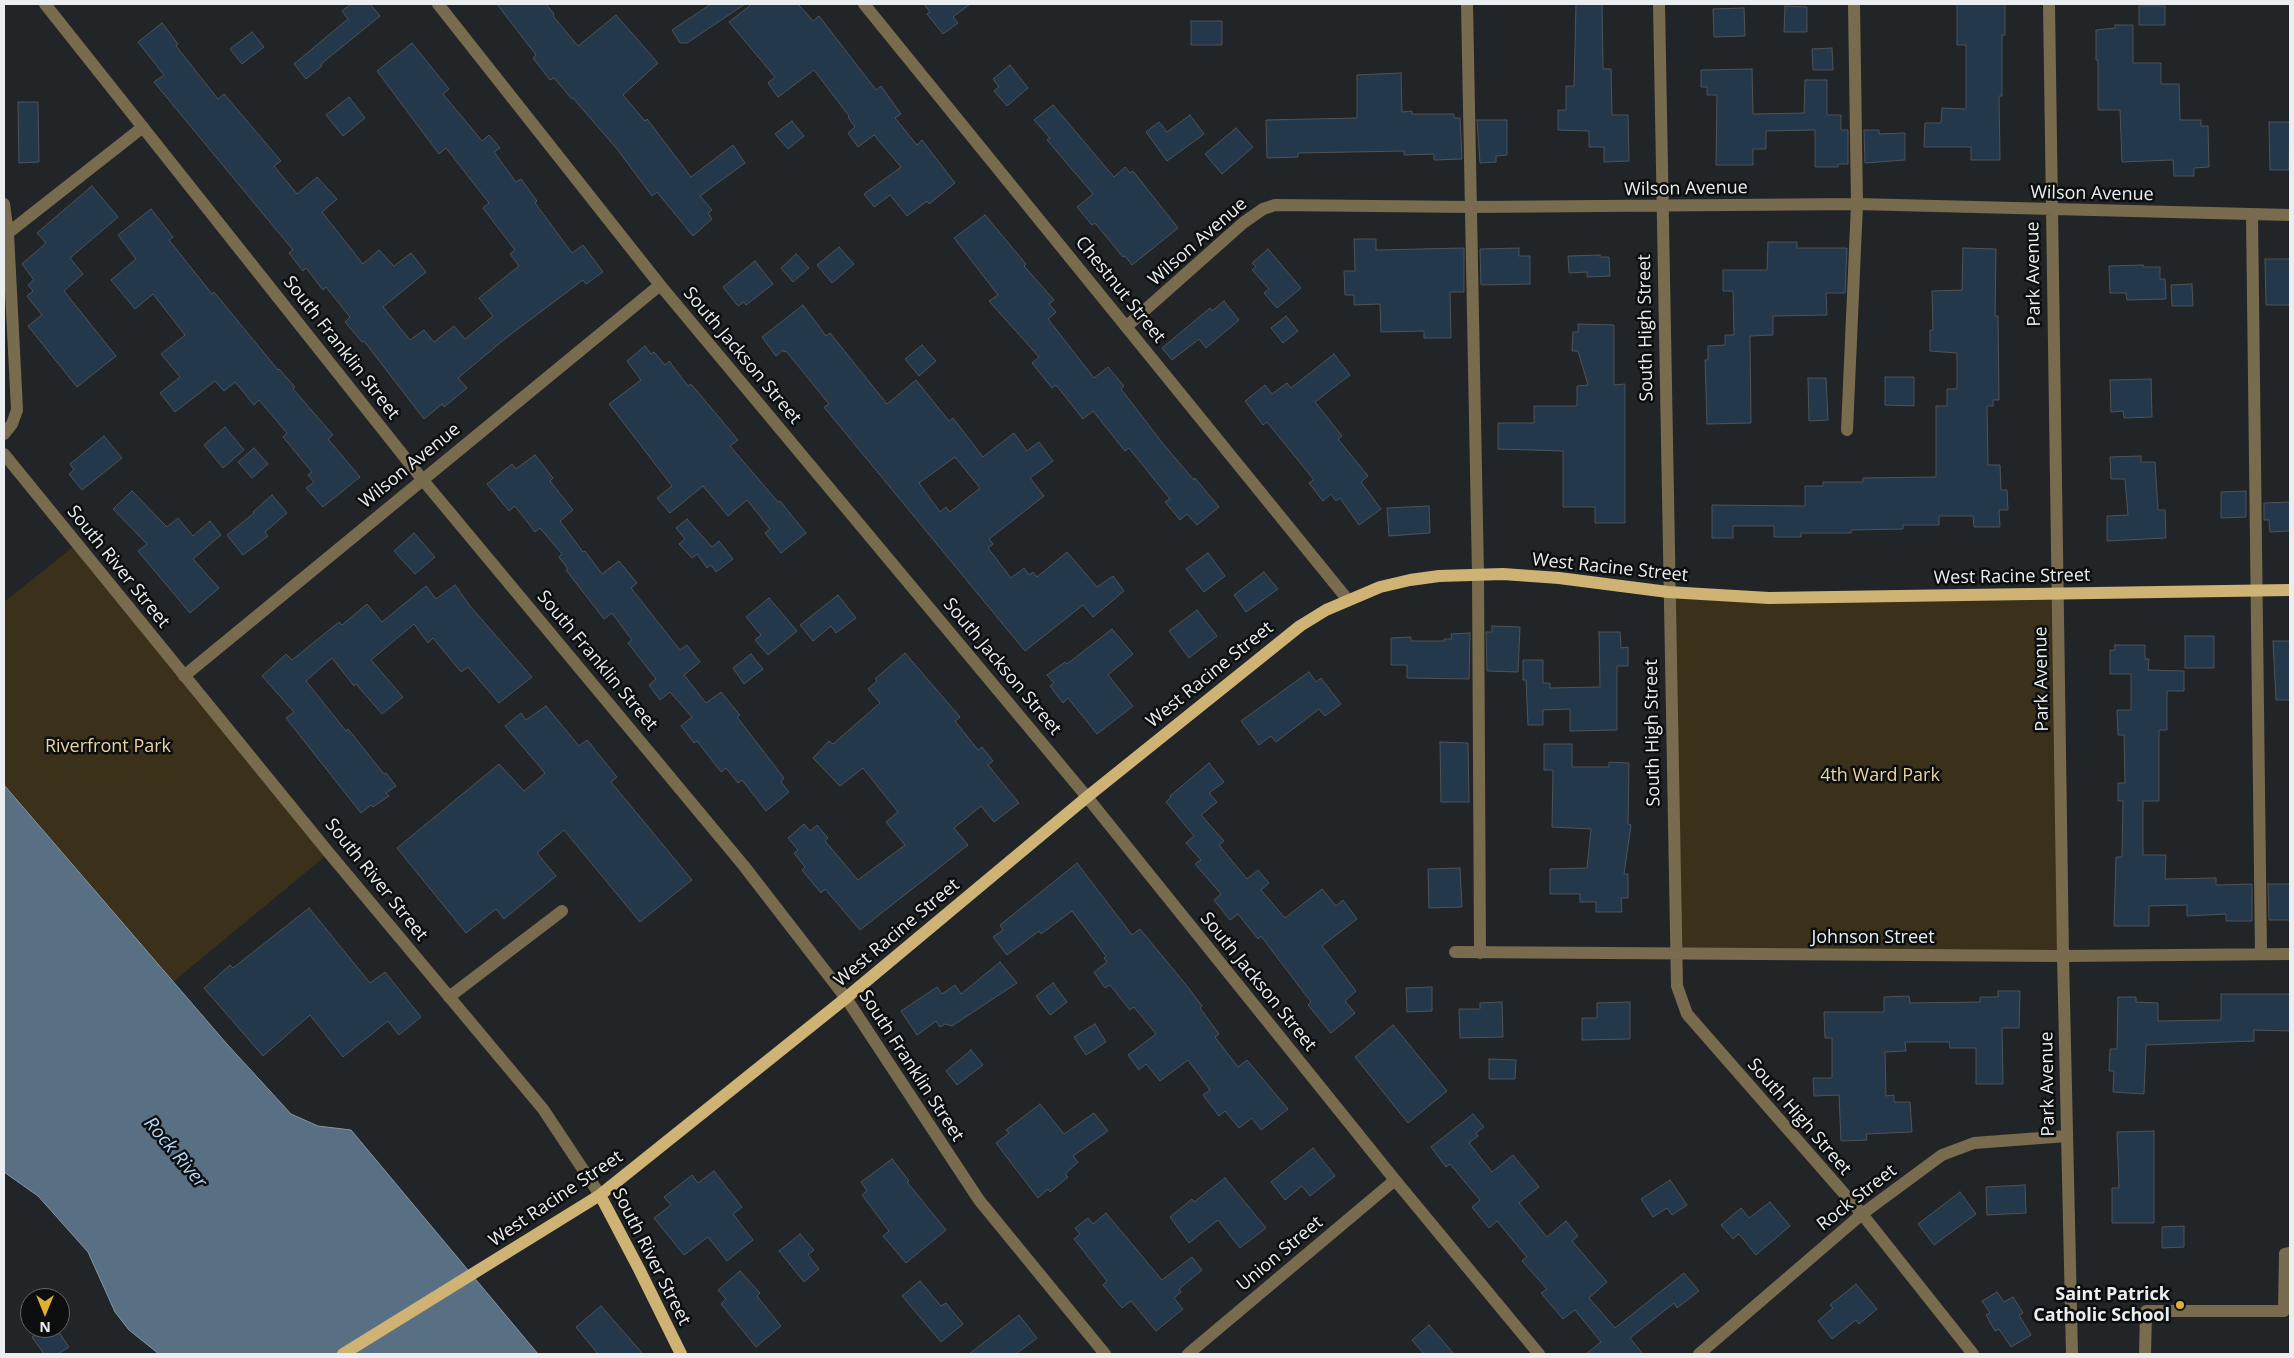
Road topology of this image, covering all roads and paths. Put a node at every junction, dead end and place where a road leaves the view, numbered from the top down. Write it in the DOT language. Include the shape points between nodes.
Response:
graph roads {
  1 [pos="45,4"];
  2 [pos="438,4"];
  3 [pos="864,4"];
  4 [pos="1467,4"];
  5 [pos="1659,4"];
  6 [pos="1854,4"];
  7 [pos="2049,4"];
  8 [pos="143,127"];
  9 [pos="4,204"];
  10 [pos="1857,204"];
  11 [pos="1472,207"];
  12 [pos="1661,207"];
  13 [pos="2051,211"];
  14 [pos="2252,215"];
  15 [pos="2290,215"];
  16 [pos="8,233"];
  17 [pos="660,285"];
  18 [pos="1127,326"];
  19 [pos="1847,430"];
  20 [pos="4,434"];
  21 [pos="4,454"];
  22 [pos="422,478"];
  23 [pos="1478,574"];
  24 [pos="2290,590"];
  25 [pos="1668,592"];
  26 [pos="2256,592"];
  27 [pos="2058,594"];
  28 [pos="1348,600"];
  29 [pos="184,676"];
  30 [pos="1087,797"];
  31 [pos="562,911"];
  32 [pos="1455,952"];
  33 [pos="1480,953"];
  34 [pos="1675,954"];
  35 [pos="2261,954"];
  36 [pos="2290,954"];
  37 [pos="2063,956"];
  38 [pos="449,997"];
  39 [pos="846,998"];
  40 [pos="2067,1136"];
  41 [pos="1394,1180"];
  42 [pos="600,1195"];
  43 [pos="1862,1214"];
  44 [pos="2290,1253"];
  45 [pos="344,1354"];
  46 [pos="681,1354"];
  47 [pos="1105,1354"];
  48 [pos="1188,1354"];
  49 [pos="1538,1354"];
  50 [pos="1699,1354"];
  51 [pos="1974,1354"];
  52 [pos="2072,1354"];
  53 [pos="2146,1354"];
  1 -- 8 [label="street, South Franklin Street"];
  2 -- 17 [label="street, South Jackson Street"];
  3 -- 18 [label="street, Chestnut Street"];
  4 -- 11 [label="street"];
  5 -- 12 [label="street, South High Street"];
  6 -- 10 [label="street"];
  7 -- 13 [label="street, Park Avenue"];
  8 -- 16 [label="street"];
  8 -- 22 [label="street, South Franklin Street"];
  9 -- 16 [label="street"];
  10 -- 12 [label="street, Wilson Avenue"];
  10 -- 13 [label="street, Wilson Avenue"];
  10 -- 19 [label="street"];
  11 -- 12 [label="street, Wilson Avenue"];
  11 -- 18 [label="street, Wilson Avenue" via="1288,204 1263,209"];
  11 -- 23 [label="street"];
  12 -- 25 [label="street, South High Street"];
  13 -- 14 [label="street, Wilson Avenue"];
  13 -- 27 [label="street, Park Avenue"];
  14 -- 15 [label="street, Wilson Avenue"];
  14 -- 26 [label="street"];
  16 -- 20 [label="street" via="17,410"];
  17 -- 22 [label="street, Wilson Avenue"];
  17 -- 30 [label="street, South Jackson Street"];
  18 -- 28 [label="street, Chestnut Street"];
  21 -- 29 [label="street, South River Street"];
  22 -- 29 [label="street, Wilson Avenue"];
  22 -- 39 [label="street, South Franklin Street" via="708,821"];
  23 -- 25 [label="main road, West Racine Street" via="1559,578"];
  23 -- 28 [label="main road, West Racine Street" via="1410,580 1380,587"];
  23 -- 33 [label="street"];
  24 -- 26 [label="main road, West Racine Street"];
  25 -- 27 [label="main road, West Racine Street" via="1769,598"];
  25 -- 34 [label="street, South High Street"];
  26 -- 27 [label="main road, West Racine Street"];
  26 -- 35 [label="street"];
  27 -- 37 [label="street, Park Avenue"];
  28 -- 30 [label="main road, West Racine Street" via="1300,626"];
  29 -- 38 [label="street, South River Street"];
  30 -- 39 [label="main road, West Racine Street"];
  30 -- 41 [label="street, South Jackson Street"];
  31 -- 38 [label="street"];
  32 -- 33 [label="street, Johnson Street"];
  33 -- 34 [label="street, Johnson Street"];
  34 -- 37 [label="street, Johnson Street"];
  34 -- 43 [label="street, South High Street" via="1677,986 1686,1014"];
  35 -- 36 [label="street, Johnson Street"];
  35 -- 37 [label="street, Johnson Street"];
  37 -- 40 [label="street, Park Avenue"];
  38 -- 42 [label="street, South River Street" via="543,1109"];
  39 -- 42 [label="main road, West Racine Street"];
  39 -- 47 [label="street, South Franklin Street" via="979,1200"];
  40 -- 43 [label="street, Rock Street" via="1960,1147 1942,1155"];
  40 -- 52 [label="street, Park Avenue"];
  41 -- 48 [label="street, Union Street"];
  41 -- 49 [label="street, South Jackson Street"];
  42 -- 45 [label="main road, West Racine Street"];
  42 -- 46 [label="main road, South River Street"];
  43 -- 50 [label="street, Rock Street"];
  43 -- 51 [label="street, South High Street"];
  44 -- 53 [label="street" via="2285,1254 2284,1311 2146,1311"];
}
